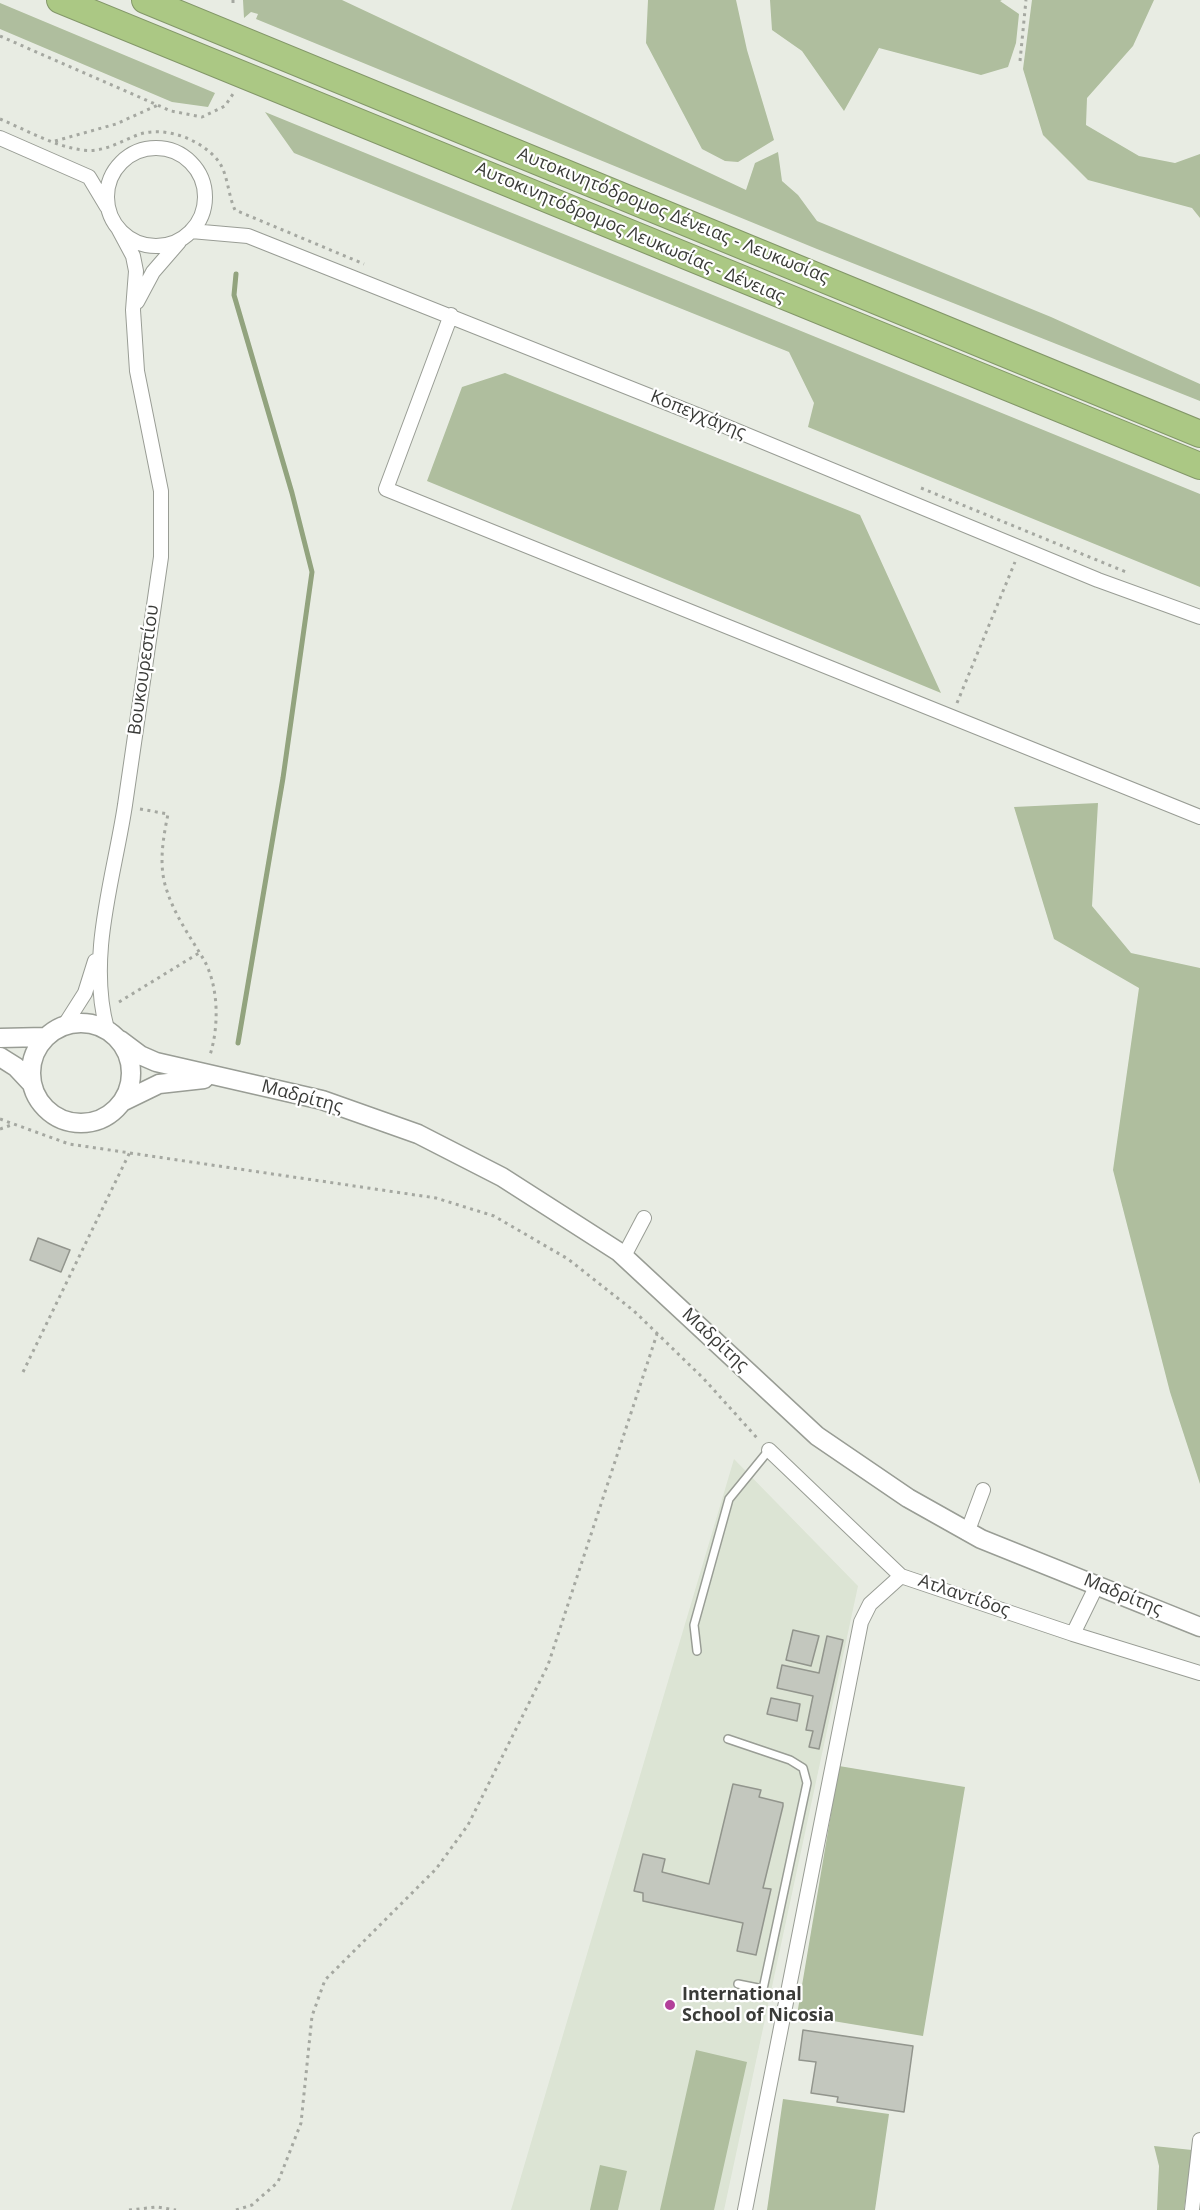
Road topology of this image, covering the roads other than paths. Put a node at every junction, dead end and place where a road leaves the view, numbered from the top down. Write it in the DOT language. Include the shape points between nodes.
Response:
graph roads {
  1 [pos="60,0"];
  2 [pos="145,0"];
  3 [pos="0,138"];
  4 [pos="108,208"];
  5 [pos="118,228"];
  6 [pos="186,235"];
  7 [pos="133,310"];
  8 [pos="451,315"];
  9 [pos="1200,434"];
  10 [pos="1200,466"];
  11 [pos="1200,617"];
  12 [pos="1200,818"];
  13 [pos="100,951"];
  14 [pos="64,1026"];
  15 [pos="113,1035"];
  16 [pos="45,1037"];
  17 [pos="0,1038"];
  18 [pos="0,1057"];
  19 [pos="221,1078"];
  20 [pos="31,1083"];
  21 [pos="122,1102"];
  22 [pos="644,1218"];
  23 [pos="624,1256"];
  24 [pos="769,1450"];
  25 [pos="983,1490"];
  26 [pos="967,1533"];
  27 [pos="901,1576"];
  28 [pos="1097,1585"];
  29 [pos="1200,1627"];
  30 [pos="1072,1634"];
  31 [pos="697,1651"];
  32 [pos="1200,1673"];
  33 [pos="728,1739"];
  34 [pos="738,1984"];
  35 [pos="1200,2140"];
  36 [pos="746,2210"];
  37 [pos="1192,2210"];
  1 -- 10 [label="highway, Αυτοκινητόδρομος Λευκωσίας - Δένειας"];
  2 -- 9 [label="highway, Αυτοκινητόδρομος Δένειας - Λευκωσίας"];
  3 -- 4 [label="street" via="89,177"];
  4 -- 5 [label="street"];
  4 -- 6 [label="street" via="107,191 122,162 136,152 170,150 185,157 204,184 200,218"];
  5 -- 6 [label="street" via="141,243 169,244"];
  5 -- 7 [label="street, Βουκουρεστίου" via="133,256 136,271"];
  6 -- 7 [label="street" via="153,272"];
  6 -- 8 [label="street, Κοπεγχάγης" via="248,236"];
  7 -- 13 [label="street, Βουκουρεστίου" via="137,371 161,491 163,526 125,807"];
  8 -- 11 [label="street, Κοπεγχάγης" via="1098,580"];
  8 -- 12 [label="street" via="386,489"];
  13 -- 14 [label="street" via="85,993"];
  13 -- 15 [label="street, Βουκουρεστίου" via="101,1007"];
  14 -- 15 [label="street" via="91,1023"];
  14 -- 16 [label="street"];
  15 -- 19 [label="street, Μαδρίτης" via="156,1062"];
  15 -- 21 [label="street" via="128,1055 131,1071"];
  16 -- 17 [label="street"];
  16 -- 20 [label="street" via="35,1050"];
  18 -- 20 [label="street"];
  19 -- 21 [label="street, Μαδρίτης" via="159,1084"];
  19 -- 23 [label="street, Μαδρίτης" via="322,1100 418,1134 502,1177"];
  20 -- 21 [label="street" via="48,1111 62,1120 95,1122"];
  22 -- 23 [label="street"];
  23 -- 26 [label="street, Μαδρίτης" via="817,1436"];
  24 -- 27 [label="street, Ατλαντίδος"];
  24 -- 31 [label="lane" via="729,1499 694,1625"];
  25 -- 26 [label="street"];
  26 -- 28 [label="street, Μαδρίτης"];
  27 -- 30 [label="street, Ατλαντίδος"];
  27 -- 36 [label="street" via="870,1605 861,1622"];
  28 -- 29 [label="street, Μαδρίτης"];
  28 -- 30 [label="street"];
  30 -- 32 [label="street, Ατλαντίδος"];
  33 -- 34 [label="lane" via="790,1760 803,1768 807,1784 763,1989"];
  35 -- 37 [label="street"];
}
